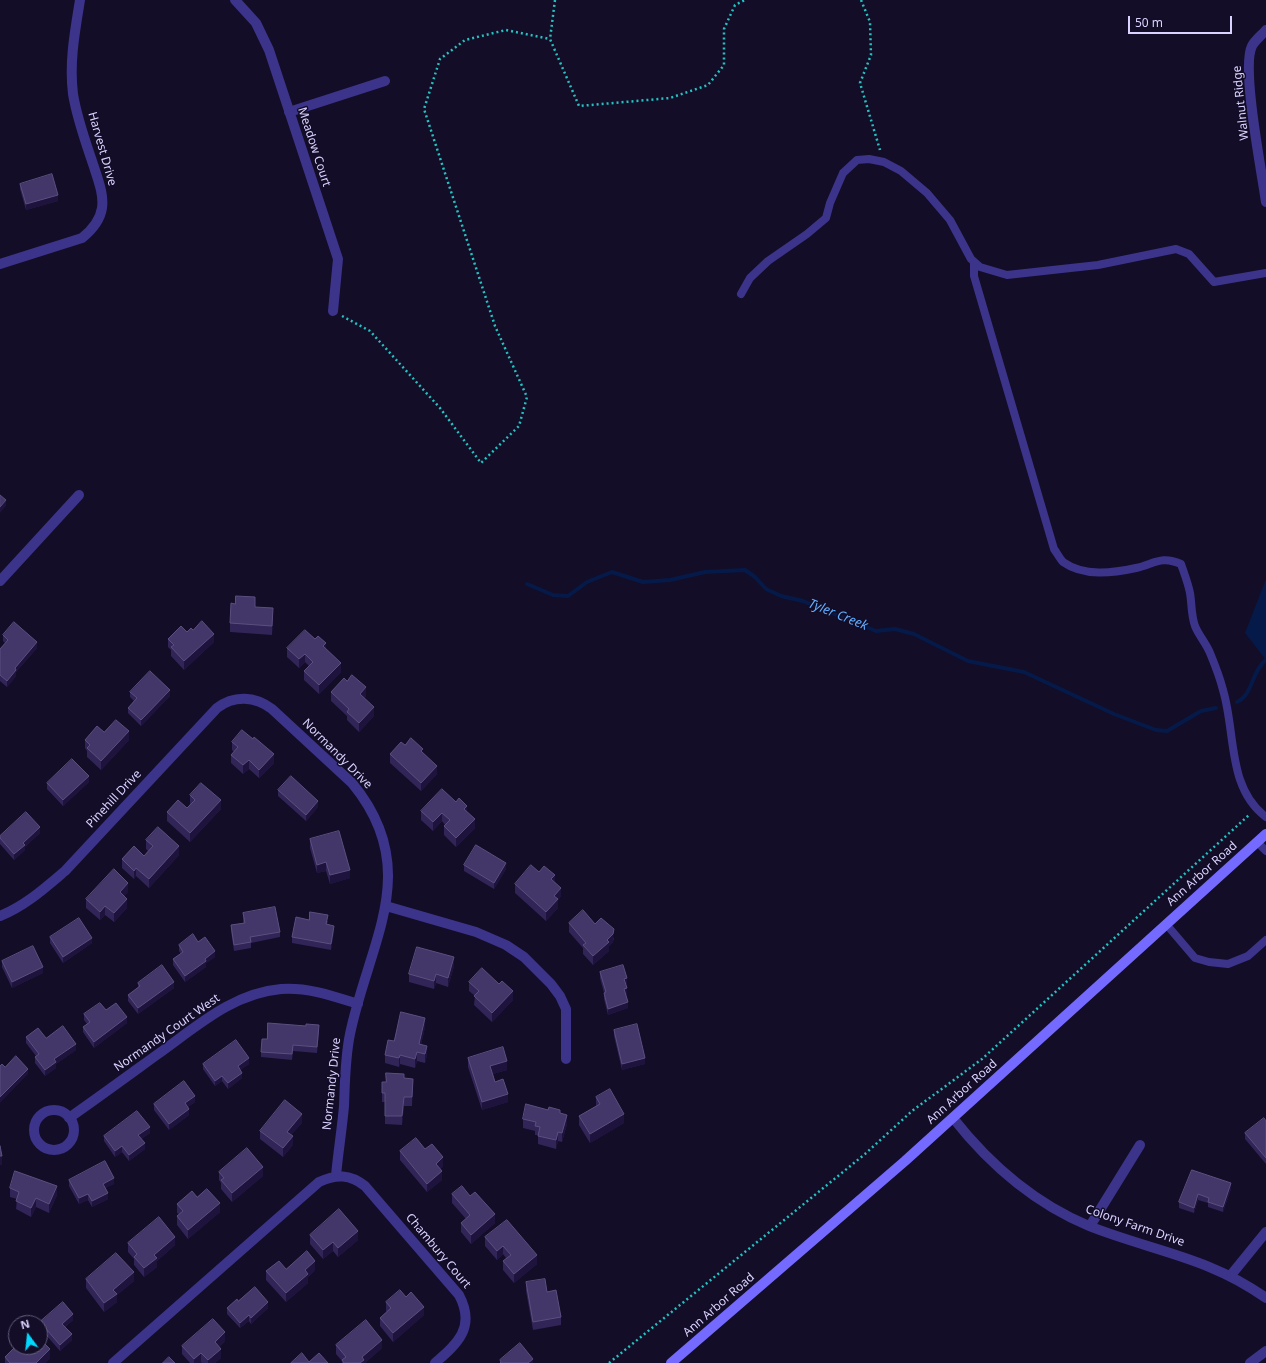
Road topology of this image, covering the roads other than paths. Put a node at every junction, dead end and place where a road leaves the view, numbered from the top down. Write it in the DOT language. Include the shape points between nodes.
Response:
graph roads {
  1 [pos="80,0"];
  2 [pos="235,0"];
  3 [pos="1266,30"];
  4 [pos="385,82"];
  5 [pos="289,112"];
  6 [pos="1266,202"];
  7 [pos="974,262"];
  8 [pos="0,264"];
  9 [pos="1266,273"];
  10 [pos="741,294"];
  11 [pos="333,311"];
  12 [pos="79,495"];
  13 [pos="0,582"];
  14 [pos="245,698"];
  15 [pos="1266,817"];
  16 [pos="1266,834"];
  17 [pos="1257,842"];
  18 [pos="1266,851"];
  19 [pos="386,906"];
  20 [pos="0,916"];
  21 [pos="1166,924"];
  22 [pos="1266,940"];
  23 [pos="358,1004"];
  24 [pos="566,1059"];
  25 [pos="69,1118"];
  26 [pos="953,1118"];
  27 [pos="1140,1145"];
  28 [pos="336,1176"];
  29 [pos="1090,1226"];
  30 [pos="1266,1232"];
  31 [pos="1231,1275"];
  32 [pos="1266,1298"];
  33 [pos="1266,1351"];
  34 [pos="113,1363"];
  35 [pos="435,1363"];
  36 [pos="671,1363"];
  37 [pos="1250,1363"];
  1 -- 8 [label="street, Harvest Drive" via="72,49 73,93 101,191 102,208 99,217 82,238"];
  2 -- 5 [label="street, Meadow Court" via="256,22 262,33"];
  3 -- 6 [label="street, Walnut Ridge" via="1252,46 1248,62"];
  4 -- 5 [label="street"];
  5 -- 11 [label="street, Meadow Court" via="338,259"];
  7 -- 9 [label="lane" via="980,267 1007,275 1098,265 1176,249 1189,254 1214,282"];
  7 -- 10 [label="lane" via="950,220 927,192 901,170 884,162 857,160 843,173 826,218 768,261 750,278"];
  7 -- 15 [label="lane" via="974,276 1054,549 1062,561 1078,569 1098,573 1137,568 1170,559 1181,564 1196,628 1210,652 1223,690 1231,721 1236,768 1244,791 1255,809"];
  12 -- 13 [label="street"];
  14 -- 19 [label="street, Normandy Drive" via="259,700 272,709 352,784 366,801 381,829 388,858 389,883"];
  14 -- 20 [label="street, Pinehill Drive" via="230,700 217,708 64,871 18,908"];
  16 -- 17 [label="main road, Ann Arbor Road"];
  17 -- 18 [label="lane"];
  17 -- 21 [label="main road, Ann Arbor Road"];
  19 -- 23 [label="street, Normandy Drive"];
  19 -- 24 [label="street" via="476,932 506,945 524,957 551,984 566,1009"];
  21 -- 22 [label="lane" via="1194,958 1209,962 1228,964 1248,956"];
  21 -- 26 [label="main road, Ann Arbor Road"];
  23 -- 25 [label="street, Normandy Court West" via="321,992 294,989 269,991 242,999 214,1014"];
  23 -- 28 [label="street, Normandy Drive" via="346,1056 344,1107"];
  26 -- 29 [label="street, Colony Farm Drive" via="984,1154 1018,1186"];
  26 -- 36 [label="main road, Ann Arbor Road"];
  27 -- 29 [label="street"];
  28 -- 34 [label="street" via="319,1182"];
  28 -- 35 [label="street, Chambury Court" via="352,1177 365,1186 463,1302 466,1311 465,1326 460,1339"];
  29 -- 31 [label="street, Colony Farm Drive" via="1199,1261"];
  30 -- 31 [label="street"];
  31 -- 32 [label="street, Colony Farm Drive"];
  33 -- 37 [label="street"];
}
